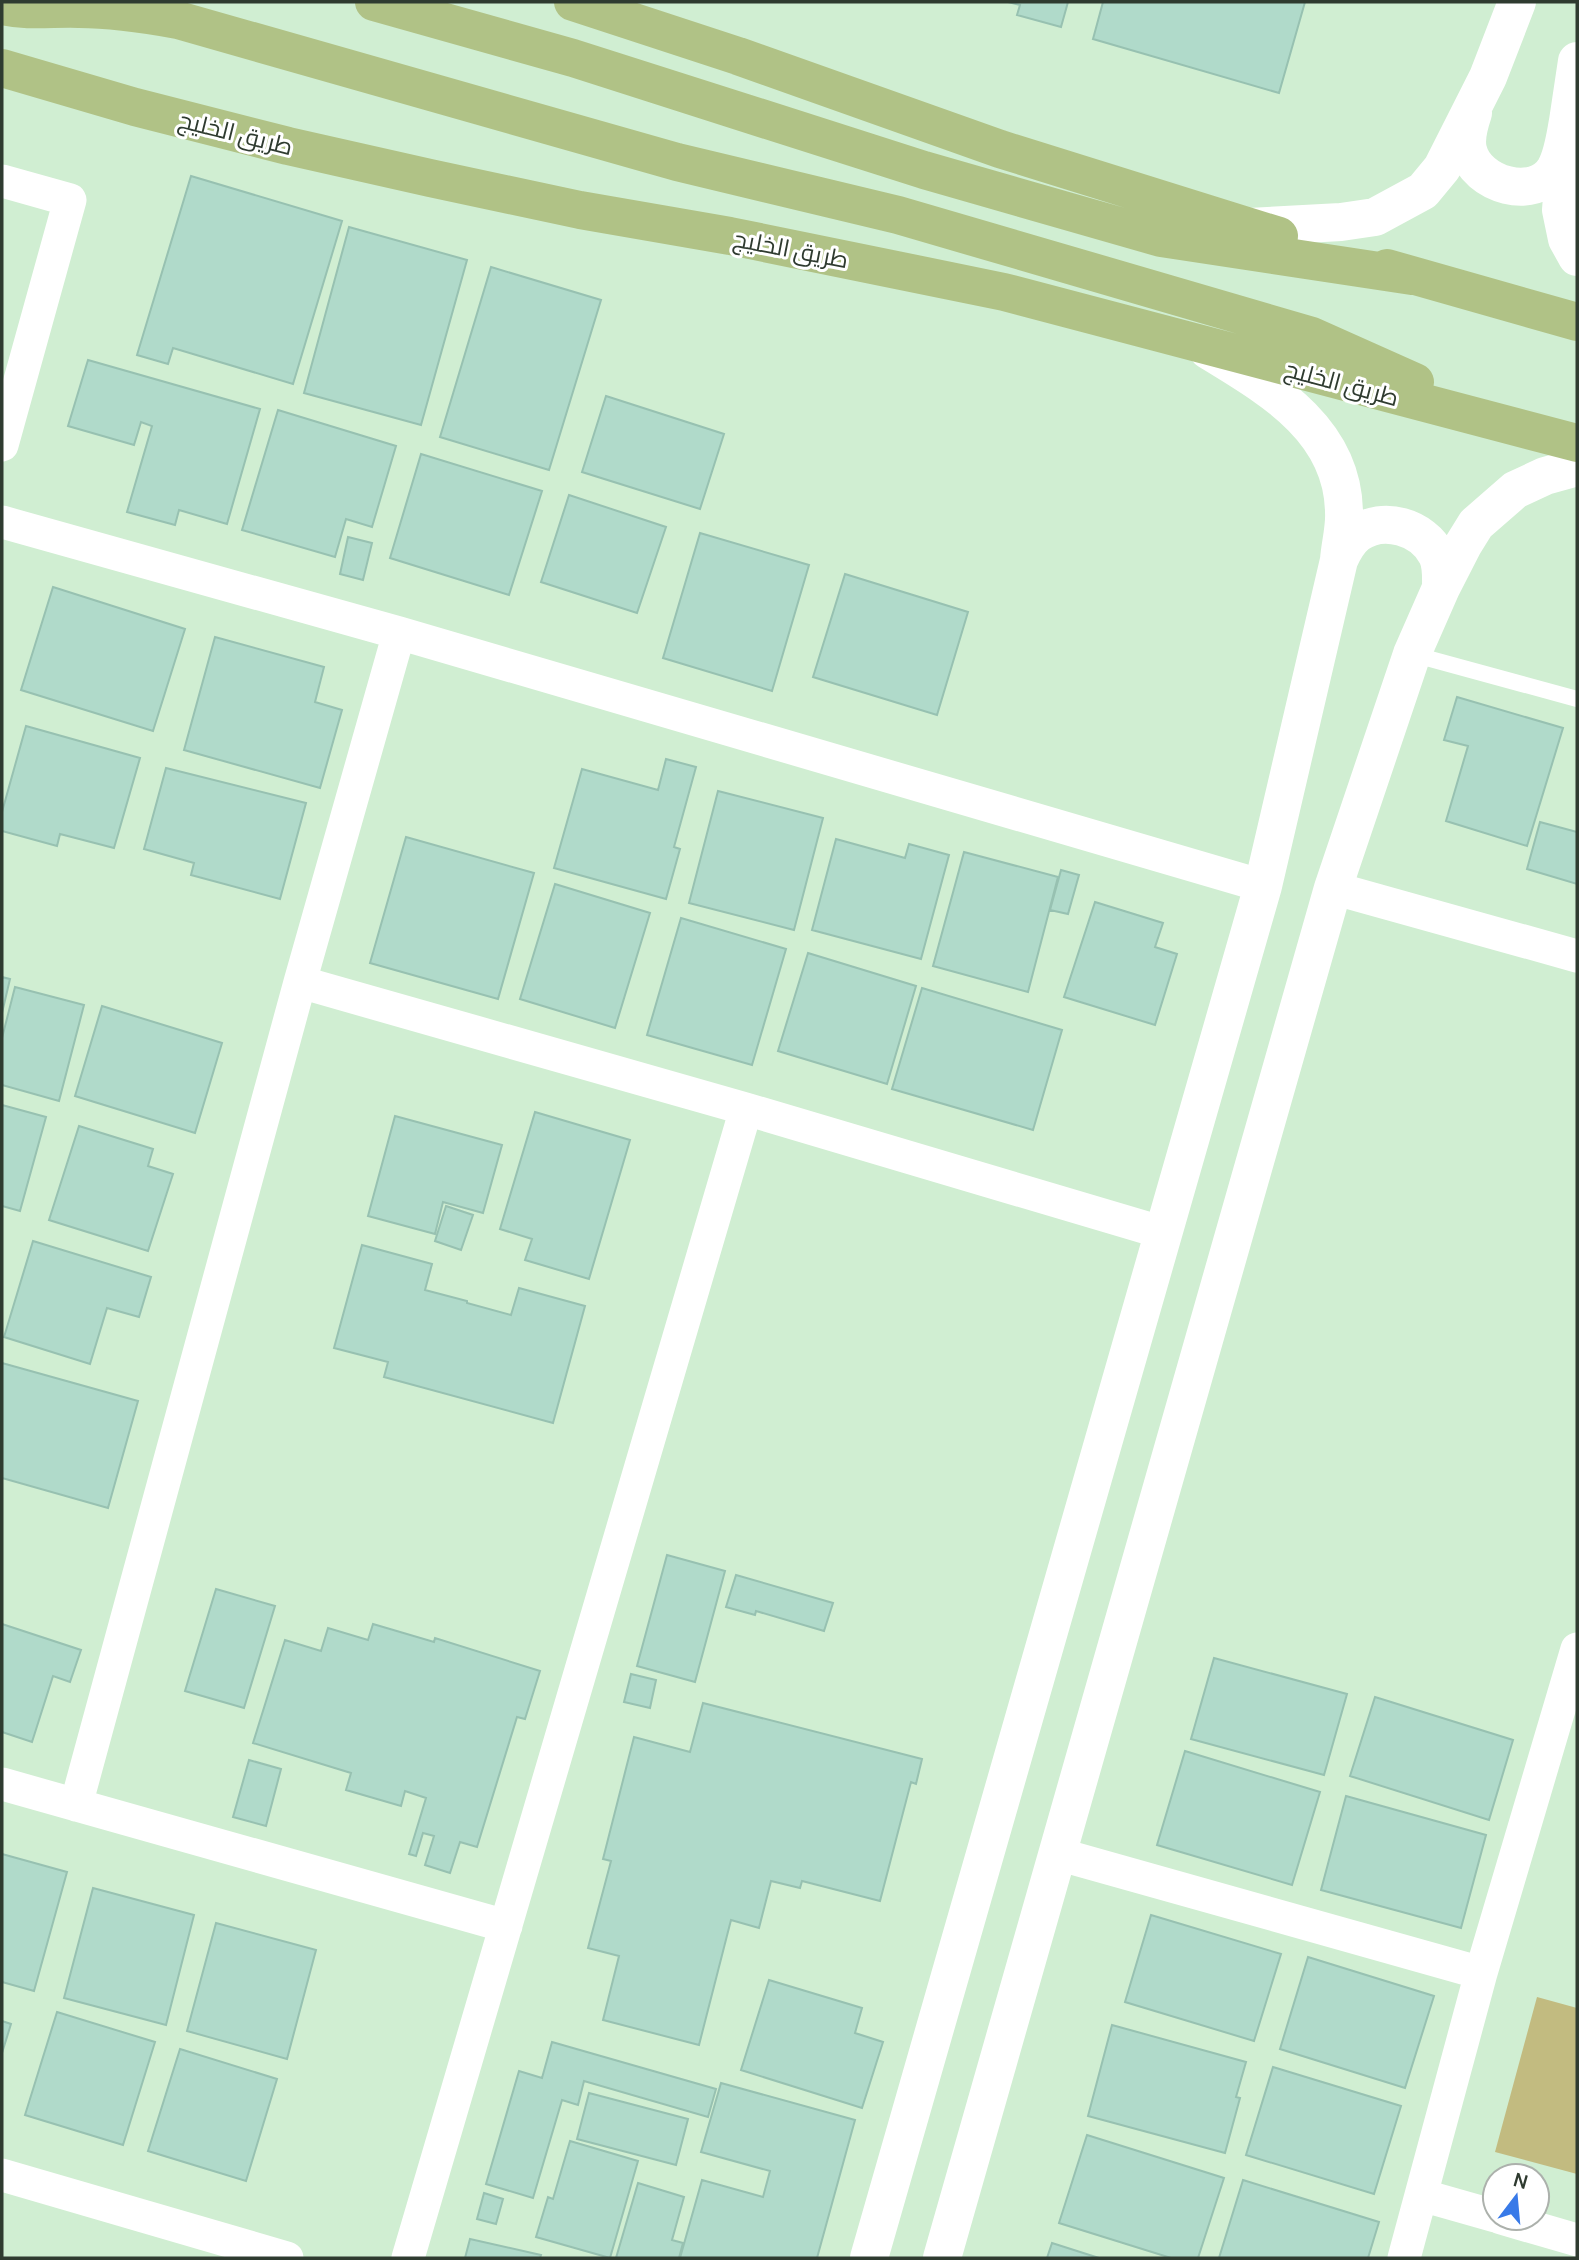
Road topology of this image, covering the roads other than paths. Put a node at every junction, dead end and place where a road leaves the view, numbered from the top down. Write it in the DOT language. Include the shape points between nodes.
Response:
graph roads {
  1 [pos="373,2"];
  2 [pos="573,2"];
  3 [pos="1517,2"];
  4 [pos="2,6"];
  5 [pos="1577,61"];
  6 [pos="2,68"];
  7 [pos="1477,97"];
  8 [pos="1568,121"];
  9 [pos="2,181"];
  10 [pos="1249,228"];
  11 [pos="1577,257"];
  12 [pos="1412,276"];
  13 [pos="1577,322"];
  14 [pos="1200,345"];
  15 [pos="1518,427"];
  16 [pos="1577,443"];
  17 [pos="2,445"];
  18 [pos="1577,467"];
  19 [pos="2,522"];
  20 [pos="1339,561"];
  21 [pos="1441,588"];
  22 [pos="399,633"];
  23 [pos="1412,654"];
  24 [pos="1577,699"];
  25 [pos="1263,886"];
  26 [pos="1333,888"];
  27 [pos="1577,956"];
  28 [pos="300,982"];
  29 [pos="746,1109"];
  30 [pos="1164,1233"];
  31 [pos="1577,1649"];
  32 [pos="2,1784"];
  33 [pos="76,1805"];
  34 [pos="1058,1854"];
  35 [pos="506,1926"];
  36 [pos="1481,1973"];
  37 [pos="2,2175"];
  38 [pos="1421,2195"];
  39 [pos="1481,2212"];
  40 [pos="1551,2232"];
  41 [pos="1577,2239"];
  42 [pos="287,2258"];
  43 [pos="408,2258"];
  44 [pos="869,2258"];
  45 [pos="942,2258"];
  46 [pos="1404,2258"];
  1 -- 12 [label="main road" via="573,58 924,170 1161,238"];
  2 -- 10 [label="main road" via="1000,149"];
  3 -- 7 [label="street"];
  4 -- 15 [label="main road" via="109,10 178,20 677,162 898,215 1312,336"];
  5 -- 8 [label="street"];
  6 -- 14 [label="main road, طريق الخليج" via="288,146 580,210 1004,292"];
  7 -- 8 [label="street" via="1469,122 1468,152 1476,168 1502,183 1528,186 1554,172"];
  7 -- 10 [label="street" via="1441,168 1423,191 1399,206 1352,221"];
  8 -- 11 [label="street" via="1561,210 1567,239"];
  9 -- 17 [label="street" via="70,200"];
  10 -- 12 [label="main road"];
  12 -- 13 [label="main road"];
  14 -- 15 [label="main road, طريق الخليج"];
  14 -- 20 [label="street" via="1296,408 1326,449 1341,481 1344,513"];
  15 -- 16 [label="main road, طريق الخليج"];
  18 -- 21 [label="street" via="1545,476 1496,504 1462,545"];
  19 -- 22 [label="street"];
  20 -- 21 [label="street" via="1366,528 1402,527 1417,533 1438,556"];
  20 -- 25 [label="street"];
  21 -- 23 [label="street"];
  22 -- 25 [label="street"];
  22 -- 28 [label="street"];
  23 -- 24 [label="lane"];
  23 -- 26 [label="street"];
  25 -- 30 [label="street"];
  26 -- 27 [label="street"];
  26 -- 34 [label="street"];
  28 -- 29 [label="street"];
  28 -- 33 [label="street"];
  29 -- 30 [label="street"];
  29 -- 35 [label="street"];
  30 -- 44 [label="street"];
  31 -- 36 [label="street"];
  32 -- 33 [label="street"];
  33 -- 35 [label="street"];
  34 -- 36 [label="street"];
  34 -- 45 [label="street"];
  35 -- 43 [label="street"];
  36 -- 38 [label="street"];
  37 -- 42 [label="street"];
  38 -- 39 [label="street"];
  38 -- 46 [label="street"];
  40 -- 41 [label="street"];
}
